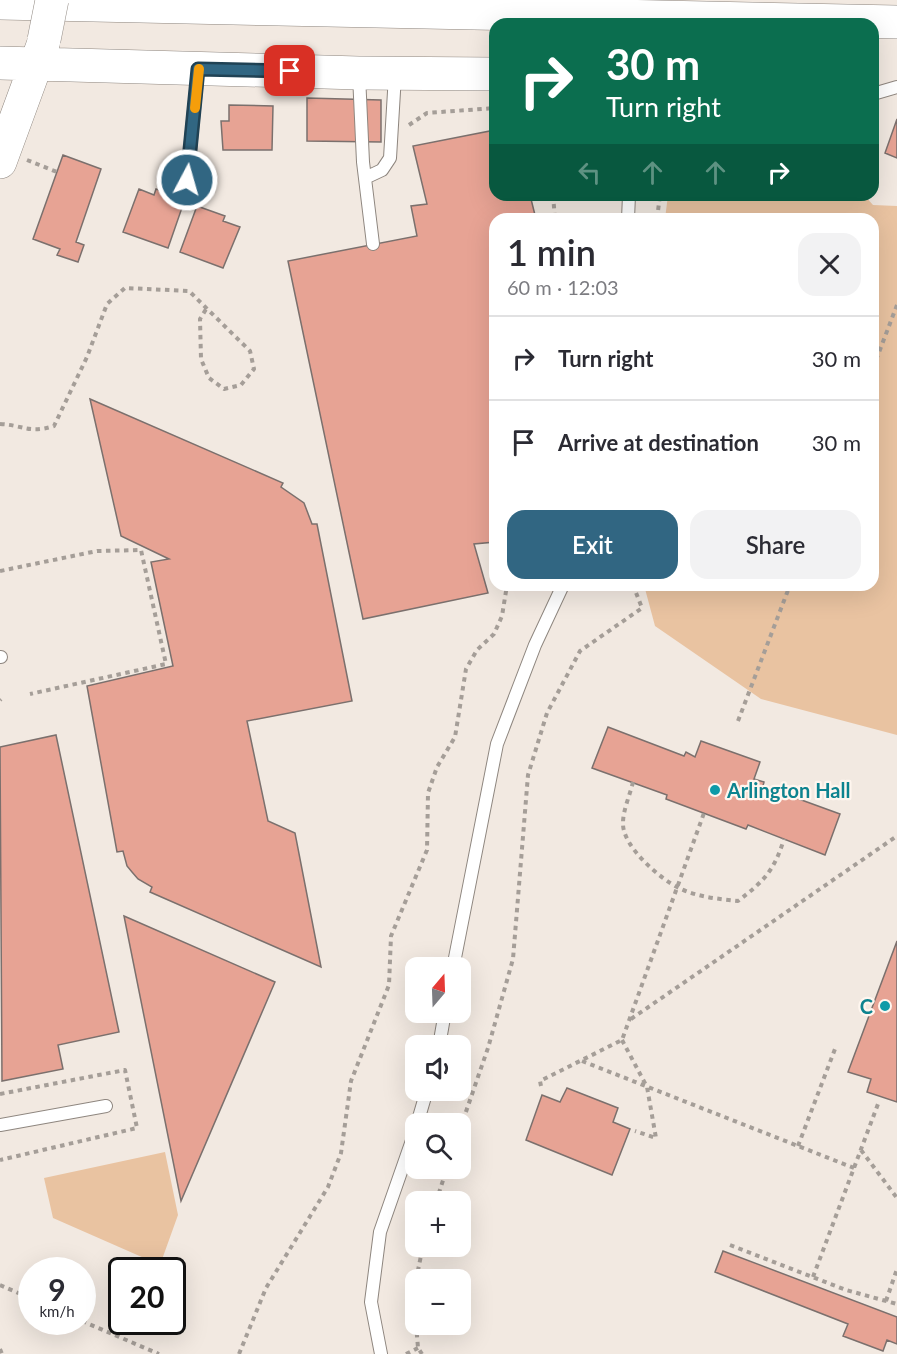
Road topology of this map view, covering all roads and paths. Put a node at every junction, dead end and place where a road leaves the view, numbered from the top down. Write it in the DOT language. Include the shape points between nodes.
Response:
graph roads {
  1 [pos="52,0"];
  2 [pos="0,3"];
  3 [pos="708,18"];
  4 [pos="879,22"];
  5 [pos="897,22"];
  6 [pos="897,43"];
  7 [pos="879,44"];
  8 [pos="41,52"];
  9 [pos="0,63"];
  10 [pos="198,69"];
  11 [pos="359,73"];
  12 [pos="395,73"];
  13 [pos="489,74"];
  14 [pos="897,87"];
  15 [pos="879,92"];
  16 [pos="489,108"];
  17 [pos="392,136"];
  18 [pos="11,160"];
  19 [pos="57,172"];
  20 [pos="365,178"];
  21 [pos="187,180"];
  22 [pos="373,244"];
  23 [pos="897,305"];
  24 [pos="207,306"];
  25 [pos="879,352"];
  26 [pos="0,424"];
  27 [pos="0,571"];
  28 [pos="506,591"];
  29 [pos="560,591"];
  30 [pos="635,591"];
  31 [pos="788,591"];
  32 [pos="30,694"];
  33 [pos="738,721"];
  34 [pos="633,782"];
  35 [pos="704,813"];
  36 [pos="897,836"];
  37 [pos="784,839"];
  38 [pos="678,888"];
  39 [pos="455,957"];
  40 [pos="630,1019"];
  41 [pos="622,1040"];
  42 [pos="835,1049"];
  43 [pos="581,1061"];
  44 [pos="541,1086"];
  45 [pos="647,1086"];
  46 [pos="878,1104"];
  47 [pos="106,1106"];
  48 [pos="465,1113"];
  49 [pos="0,1125"];
  50 [pos="635,1131"];
  51 [pos="798,1146"];
  52 [pos="861,1149"];
  53 [pos="405,1160"];
  54 [pos="854,1168"];
  55 [pos="897,1198"];
  56 [pos="730,1245"];
  57 [pos="897,1269"];
  58 [pos="813,1277"];
  59 [pos="895,1280"];
  60 [pos="0,1286"];
  61 [pos="18,1293"];
  62 [pos="886,1301"];
  63 [pos="897,1304"];
  64 [pos="96,1327"];
  65 [pos="417,1335"];
  66 [pos="418,1348"];
  67 [pos="0,1349"];
  68 [pos="2,1354"];
  69 [pos="159,1354"];
  70 [pos="239,1354"];
  71 [pos="381,1354"];
  72 [pos="406,1354"];
  73 [pos="422,1354"];
  1 -- 8 [label="main road, bridge"];
  2 -- 3 [label="main road"];
  4 -- 5 [label="main road"];
  6 -- 7 [label="main road"];
  8 -- 9 [label="main road"];
  8 -- 10 [label="main road"];
  8 -- 18 [label="main road"];
  10 -- 11 [label="main road"];
  10 -- 21 [label="lane"];
  11 -- 12 [label="main road"];
  11 -- 20 [label="lane"];
  12 -- 13 [label="main road"];
  12 -- 17 [label="lane"];
  14 -- 15 [label="lane"];
  16 -- 17 [label="path" via="427,113"];
  17 -- 20 [label="lane" via="390,158 382,170"];
  18 -- 19 [label="path"];
  20 -- 22 [label="lane"];
  23 -- 25 [label="path"];
  24 -- 24 [label="path" via="250,351 254,369 241,385 224,389 209,378 201,359 200,319"];
  24 -- 26 [label="path" via="189,291 125,288 107,304 54,426 25,431"];
  27 -- 32 [label="path" via="97,551 141,550 166,664"];
  28 -- 70 [label="path" via="494,634 477,650 466,669 455,737 437,767 428,793 427,850 391,936 389,985 351,1082 342,1153 328,1187 266,1288"];
  29 -- 39 [label="lane" via="497,744"];
  30 -- 48 [label="path" via="642,608 580,651 547,714 528,775 513,959"];
  31 -- 33 [label="path"];
  34 -- 38 [label="path" via="622,824 627,842"];
  35 -- 38 [label="path"];
  36 -- 40 [label="path"];
  37 -- 38 [label="path" via="766,879 738,901"];
  38 -- 40 [label="path"];
  40 -- 41 [label="path"];
  41 -- 43 [label="path"];
  41 -- 45 [label="path"];
  42 -- 51 [label="path"];
  43 -- 44 [label="path" via="540,1081"];
  43 -- 45 [label="path"];
  45 -- 50 [label="path" via="656,1138"];
  45 -- 51 [label="path"];
  46 -- 52 [label="path"];
  47 -- 49 [label="lane"];
  51 -- 54 [label="path"];
  52 -- 54 [label="path"];
  52 -- 55 [label="path"];
  53 -- 71 [label="lane" via="380,1232 370,1302"];
  54 -- 58 [label="path"];
  56 -- 58 [label="path"];
  57 -- 59 [label="path"];
  58 -- 62 [label="path"];
  59 -- 62 [label="path"];
  60 -- 61 [label="path"];
  62 -- 63 [label="path"];
  64 -- 69 [label="path"];
  65 -- 66 [label="path"];
  66 -- 72 [label="path"];
  66 -- 73 [label="path"];
  67 -- 68 [label="path"];
}
